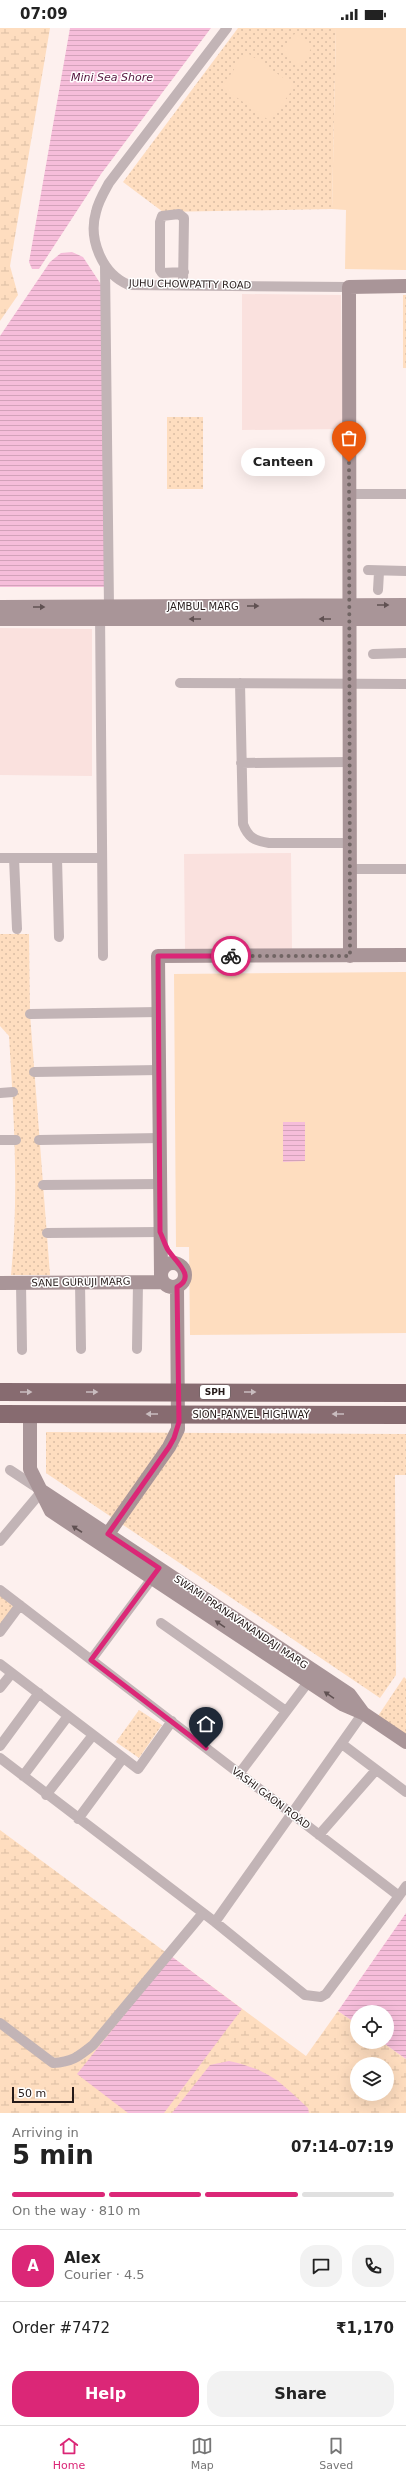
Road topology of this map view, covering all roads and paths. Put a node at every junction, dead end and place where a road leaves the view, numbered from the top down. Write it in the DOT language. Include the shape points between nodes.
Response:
graph roads {
  1 [pos="226,28"];
  2 [pos="105,266"];
  3 [pos="184,272"];
  4 [pos="183,285"];
  5 [pos="406,286"];
  6 [pos="349,287"];
  7 [pos="349,494"];
  8 [pos="406,494"];
  9 [pos="368,570"];
  10 [pos="406,571"];
  11 [pos="379,572"];
  12 [pos="378,590"];
  13 [pos="406,605"];
  14 [pos="0,607"];
  15 [pos="103,611"];
  16 [pos="349,612"];
  17 [pos="406,618"];
  18 [pos="0,619"];
  19 [pos="406,653"];
  20 [pos="373,654"];
  21 [pos="180,683"];
  22 [pos="240,684"];
  23 [pos="350,684"];
  24 [pos="406,684"];
  25 [pos="350,762"];
  26 [pos="241,763"];
  27 [pos="350,843"];
  28 [pos="0,858"];
  29 [pos="14,858"];
  30 [pos="57,858"];
  31 [pos="102,858"];
  32 [pos="350,869"];
  33 [pos="406,869"];
  34 [pos="17,929"];
  35 [pos="59,937"];
  36 [pos="406,955"];
  37 [pos="103,956"];
  38 [pos="350,956"];
  39 [pos="159,1012"];
  40 [pos="30,1014"];
  41 [pos="159,1070"];
  42 [pos="34,1072"];
  43 [pos="13,1092"];
  44 [pos="0,1093"];
  45 [pos="160,1138"];
  46 [pos="0,1140"];
  47 [pos="16,1140"];
  48 [pos="40,1140"];
  49 [pos="160,1184"];
  50 [pos="43,1185"];
  51 [pos="160,1232"];
  52 [pos="47,1233"];
  53 [pos="182,1267"];
  54 [pos="162,1278"];
  55 [pos="80,1282"];
  56 [pos="138,1282"];
  57 [pos="0,1283"];
  58 [pos="21,1283"];
  59 [pos="177,1287"];
  60 [pos="137,1349"];
  61 [pos="22,1350"];
  62 [pos="81,1350"];
  63 [pos="0,1392"];
  64 [pos="406,1393"];
  65 [pos="0,1414"];
  66 [pos="30,1414"];
  67 [pos="406,1415"];
  68 [pos="10,1470"];
  69 [pos="42,1491"];
  70 [pos="104,1539"];
  71 [pos="0,1541"];
  72 [pos="156,1573"];
  73 [pos="0,1590"];
  74 [pos="20,1605"];
  75 [pos="162,1623"];
  76 [pos="0,1632"];
  77 [pos="91,1660"];
  78 [pos="0,1664"];
  79 [pos="12,1673"];
  80 [pos="312,1677"];
  81 [pos="0,1688"];
  82 [pos="39,1693"];
  83 [pos="286,1711"];
  84 [pos="363,1713"];
  85 [pos="68,1716"];
  86 [pos="172,1721"];
  87 [pos="93,1735"];
  88 [pos="406,1742"];
  89 [pos="342,1744"];
  90 [pos="0,1746"];
  91 [pos="0,1758"];
  92 [pos="123,1758"];
  93 [pos="376,1770"];
  94 [pos="240,1774"];
  95 [pos="23,1776"];
  96 [pos="406,1792"];
  97 [pos="46,1795"];
  98 [pos="293,1815"];
  99 [pos="78,1819"];
  100 [pos="319,1835"];
  101 [pos="406,1886"];
  102 [pos="399,1896"];
  103 [pos="203,1913"];
  104 [pos="215,1922"];
  105 [pos="0,2023"];
  1 -- 2 [label="street, JUHU CHOWPATTY ROAD" via="109,183 96,211 94,227 97,247"];
  2 -- 4 [label="street, JUHU CHOWPATTY ROAD" via="118,280 129,285"];
  2 -- 15 [label="street"];
  3 -- 3 [label="street" via="183,215 162,216 160,270 162,273"];
  3 -- 4 [label="street"];
  4 -- 6 [label="street, JUHU CHOWPATTY ROAD"];
  5 -- 6 [label="street"];
  6 -- 7 [label="street"];
  7 -- 8 [label="street"];
  7 -- 16 [label="street"];
  9 -- 11 [label="street"];
  10 -- 11 [label="street"];
  11 -- 12 [label="street"];
  16 -- 13 [label="street, JAMBUL MARG, one-way"];
  14 -- 15 [label="street, JAMBUL MARG, one-way"];
  15 -- 16 [label="street, JAMBUL MARG"];
  15 -- 18 [label="street, JAMBUL MARG"];
  15 -- 31 [label="street"];
  16 -- 17 [label="street, JAMBUL MARG"];
  16 -- 23 [label="street"];
  19 -- 20 [label="street"];
  21 -- 22 [label="street"];
  22 -- 23 [label="street"];
  22 -- 26 [label="street"];
  23 -- 24 [label="street"];
  23 -- 25 [label="street"];
  25 -- 26 [label="street"];
  25 -- 27 [label="street"];
  26 -- 27 [label="street" via="242,824 247,835 257,841 269,843"];
  27 -- 32 [label="street"];
  28 -- 29 [label="street"];
  29 -- 30 [label="street"];
  29 -- 34 [label="street"];
  30 -- 31 [label="street"];
  30 -- 35 [label="street"];
  31 -- 37 [label="street"];
  32 -- 33 [label="street"];
  32 -- 38 [label="street"];
  36 -- 38 [label="street"];
  38 -- 39 [label="street" via="158,956"];
  39 -- 40 [label="street"];
  39 -- 41 [label="street"];
  41 -- 42 [label="street"];
  41 -- 45 [label="street"];
  43 -- 44 [label="street"];
  45 -- 48 [label="street"];
  45 -- 49 [label="street"];
  46 -- 47 [label="street"];
  49 -- 50 [label="street"];
  49 -- 51 [label="street"];
  51 -- 52 [label="street"];
  51 -- 53 [label="street" via="169,1251"];
  51 -- 54 [label="street"];
  53 -- 54 [label="street" via="175,1263 167,1264"];
  53 -- 59 [label="street" via="185,1278"];
  54 -- 56 [label="street, SANE GURUJI MARG"];
  54 -- 59 [label="street" via="169,1286"];
  55 -- 56 [label="street, SANE GURUJI MARG"];
  55 -- 58 [label="street, SANE GURUJI MARG"];
  55 -- 62 [label="street"];
  56 -- 60 [label="street"];
  57 -- 58 [label="street, SANE GURUJI MARG"];
  58 -- 61 [label="street"];
  59 -- 70 [label="street" via="178,1429 169,1447"];
  63 -- 64 [label="highway, SPH, one-way"];
  65 -- 66 [label="highway, SION-PANVEL HIGHWAY / SPH"];
  67 -- 66 [label="highway, SION-PANVEL HIGHWAY / SPH, one-way"];
  66 -- 69 [label="street" via="30,1465"];
  68 -- 69 [label="street"];
  69 -- 70 [label="street, SWAMI PRANAVANANDAJI MARG"];
  69 -- 71 [label="street"];
  70 -- 72 [label="street, SWAMI PRANAVANANDAJI MARG"];
  72 -- 77 [label="street"];
  72 -- 80 [label="street, SWAMI PRANAVANANDAJI MARG"];
  73 -- 74 [label="street, VASHI GAON ROAD"];
  74 -- 76 [label="street"];
  74 -- 77 [label="street, VASHI GAON ROAD"];
  75 -- 83 [label="street"];
  77 -- 86 [label="street, VASHI GAON ROAD"];
  78 -- 79 [label="street"];
  79 -- 81 [label="street"];
  79 -- 82 [label="street"];
  80 -- 83 [label="street"];
  80 -- 84 [label="street, SWAMI PRANAVANANDAJI MARG" via="349,1694"];
  82 -- 85 [label="street"];
  82 -- 90 [label="street"];
  83 -- 94 [label="street"];
  84 -- 88 [label="street, SWAMI PRANAVANANDAJI MARG"];
  84 -- 89 [label="street"];
  85 -- 87 [label="street"];
  85 -- 95 [label="street"];
  86 -- 92 [label="street" via="138,1769"];
  86 -- 94 [label="street, VASHI GAON ROAD"];
  87 -- 92 [label="street"];
  87 -- 97 [label="street"];
  89 -- 93 [label="street"];
  89 -- 98 [label="street"];
  91 -- 95 [label="street"];
  92 -- 99 [label="street"];
  93 -- 96 [label="street"];
  93 -- 100 [label="street"];
  94 -- 98 [label="street, VASHI GAON ROAD"];
  95 -- 97 [label="street"];
  97 -- 99 [label="street"];
  98 -- 100 [label="street, VASHI GAON ROAD"];
  98 -- 104 [label="street"];
  99 -- 103 [label="street"];
  100 -- 102 [label="street, VASHI GAON ROAD"];
  101 -- 102 [label="street"];
  102 -- 104 [label="street" via="326,1994 321,1997 306,1995"];
  103 -- 104 [label="street"];
  103 -- 105 [label="street" via="93,2045 75,2059 53,2063"];
}
